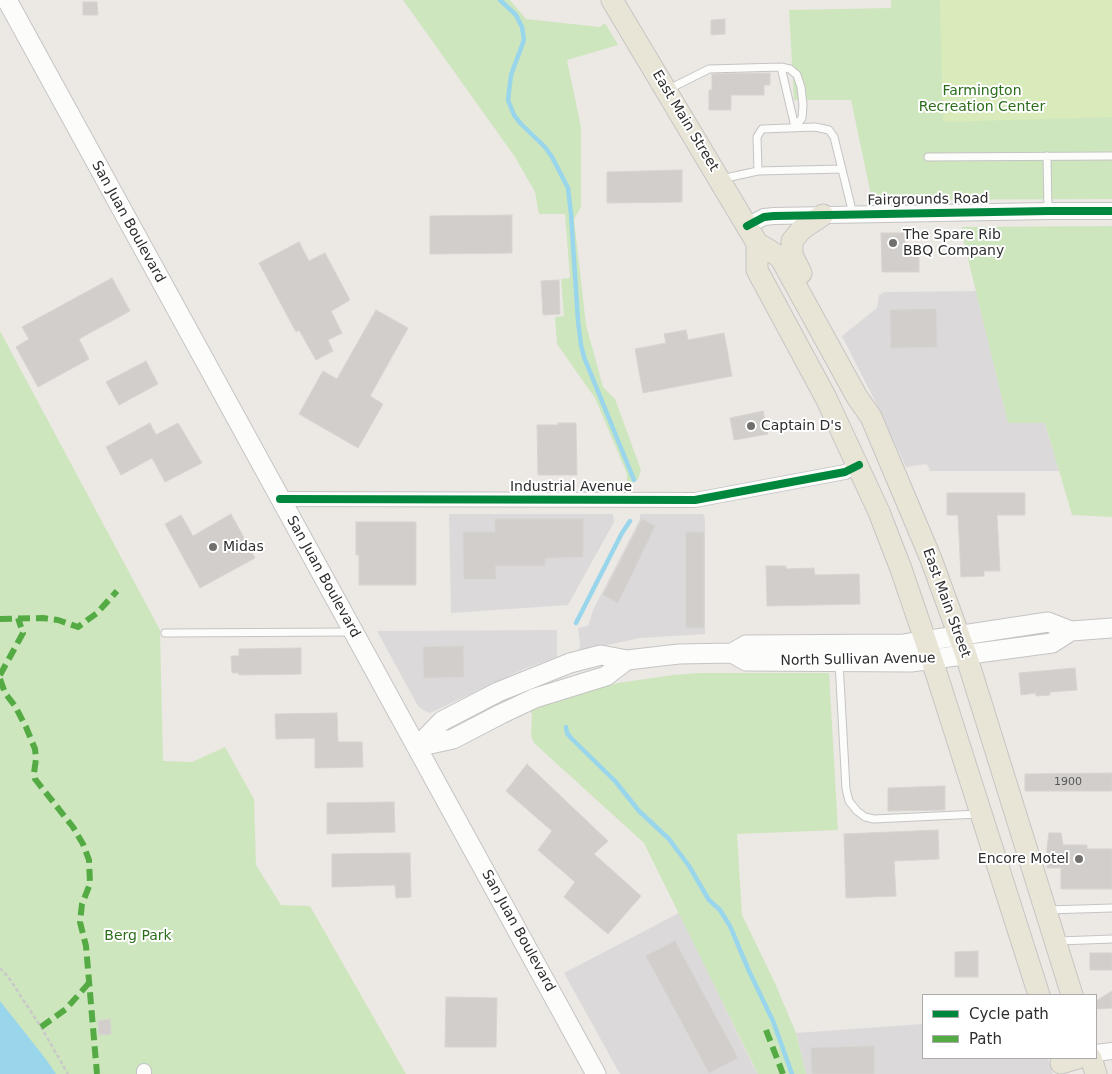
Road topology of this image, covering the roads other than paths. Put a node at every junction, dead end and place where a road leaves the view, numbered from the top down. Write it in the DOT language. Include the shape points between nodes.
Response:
graph roads {
  1 [pos="6,0"];
  2 [pos="612,0"];
  3 [pos="781,66"];
  4 [pos="666,90"];
  5 [pos="795,127"];
  6 [pos="1047,156"];
  7 [pos="1112,156"];
  8 [pos="928,157"];
  9 [pos="842,169"];
  10 [pos="758,171"];
  11 [pos="720,179"];
  12 [pos="1048,211"];
  13 [pos="1112,211"];
  14 [pos="853,214"];
  15 [pos="823,215"];
  16 [pos="752,234"];
  17 [pos="871,417"];
  18 [pos="886,451"];
  19 [pos="859,465"];
  20 [pos="280,499"];
  21 [pos="1112,628"];
  22 [pos="353,632"];
  23 [pos="165,633"];
  24 [pos="962,646"];
  25 [pos="929,650"];
  26 [pos="732,653"];
  27 [pos="839,662"];
  28 [pos="417,747"];
  29 [pos="1012,803"];
  30 [pos="981,813"];
  31 [pos="1112,908"];
  32 [pos="1046,910"];
  33 [pos="1112,939"];
  34 [pos="1056,941"];
  35 [pos="1039,994"];
  36 [pos="1072,994"];
  37 [pos="1112,1051"];
  38 [pos="1097,1053"];
  39 [pos="1091,1059"];
  40 [pos="596,1074"];
  41 [pos="1096,1074"];
  1 -- 20 [label="main road, San Juan Boulevard"];
  2 -- 4 [label="main road, East Main Street"];
  3 -- 4 [label="lane" via="709,69"];
  3 -- 5 [label="lane"];
  3 -- 5 [label="lane" via="797,75 801,87 802,118"];
  4 -- 11 [label="main road, East Main Street"];
  5 -- 9 [label="lane" via="829,130 834,137"];
  5 -- 10 [label="lane" via="762,129 757,137"];
  6 -- 7 [label="lane"];
  6 -- 8 [label="lane"];
  6 -- 12 [label="lane"];
  9 -- 10 [label="lane"];
  9 -- 14 [label="lane"];
  10 -- 11 [label="lane"];
  11 -- 16 [label="main road, East Main Street"];
  12 -- 13 [label="street, Fairgrounds Road"];
  12 -- 14 [label="street, Fairgrounds Road"];
  14 -- 15 [label="street, Fairgrounds Road"];
  15 -- 16 [label="street, Fairgrounds Road" via="764,218"];
  15 -- 17 [label="main road" via="795,236 792,255 865,390"];
  16 -- 17 [label="main road, East Main Street" via="780,257"];
  16 -- 19 [label="main road, East Main Street" via="757,270"];
  17 -- 18 [label="main road, East Main Street"];
  18 -- 19 [label="main road"];
  18 -- 24 [label="main road, East Main Street" via="931,559"];
  19 -- 20 [label="street, Industrial Avenue" via="845,472 695,500"];
  19 -- 25 [label="main road, East Main Street" via="898,561"];
  20 -- 22 [label="main road, San Juan Boulevard"];
  21 -- 24 [label="main road, North Sullivan Avenue" via="1071,631 1052,643"];
  22 -- 23 [label="lane"];
  22 -- 28 [label="main road, San Juan Boulevard"];
  24 -- 25 [label="main road, North Sullivan Avenue"];
  24 -- 29 [label="main road, East Main Street"];
  25 -- 26 [label="main road, North Sullivan Avenue" via="904,644 746,646"];
  25 -- 27 [label="main road, North Sullivan Avenue" via="910,662"];
  25 -- 30 [label="main road, East Main Street"];
  26 -- 27 [label="main road, North Sullivan Avenue" via="746,661"];
  26 -- 28 [label="main road, North Sullivan Avenue" via="678,654 627,660 601,655 570,663 442,721"];
  27 -- 30 [label="lane" via="846,789 856,811 874,819"];
  28 -- 40 [label="main road, San Juan Boulevard"];
  29 -- 30 [label="main road"];
  29 -- 32 [label="main road, East Main Street"];
  30 -- 35 [label="main road, East Main Street"];
  31 -- 32 [label="lane"];
  32 -- 34 [label="main road, East Main Street"];
  33 -- 34 [label="lane"];
  34 -- 36 [label="main road, East Main Street"];
  37 -- 38 [label="street"];
  39 -- 41 [label="main road"];
}
